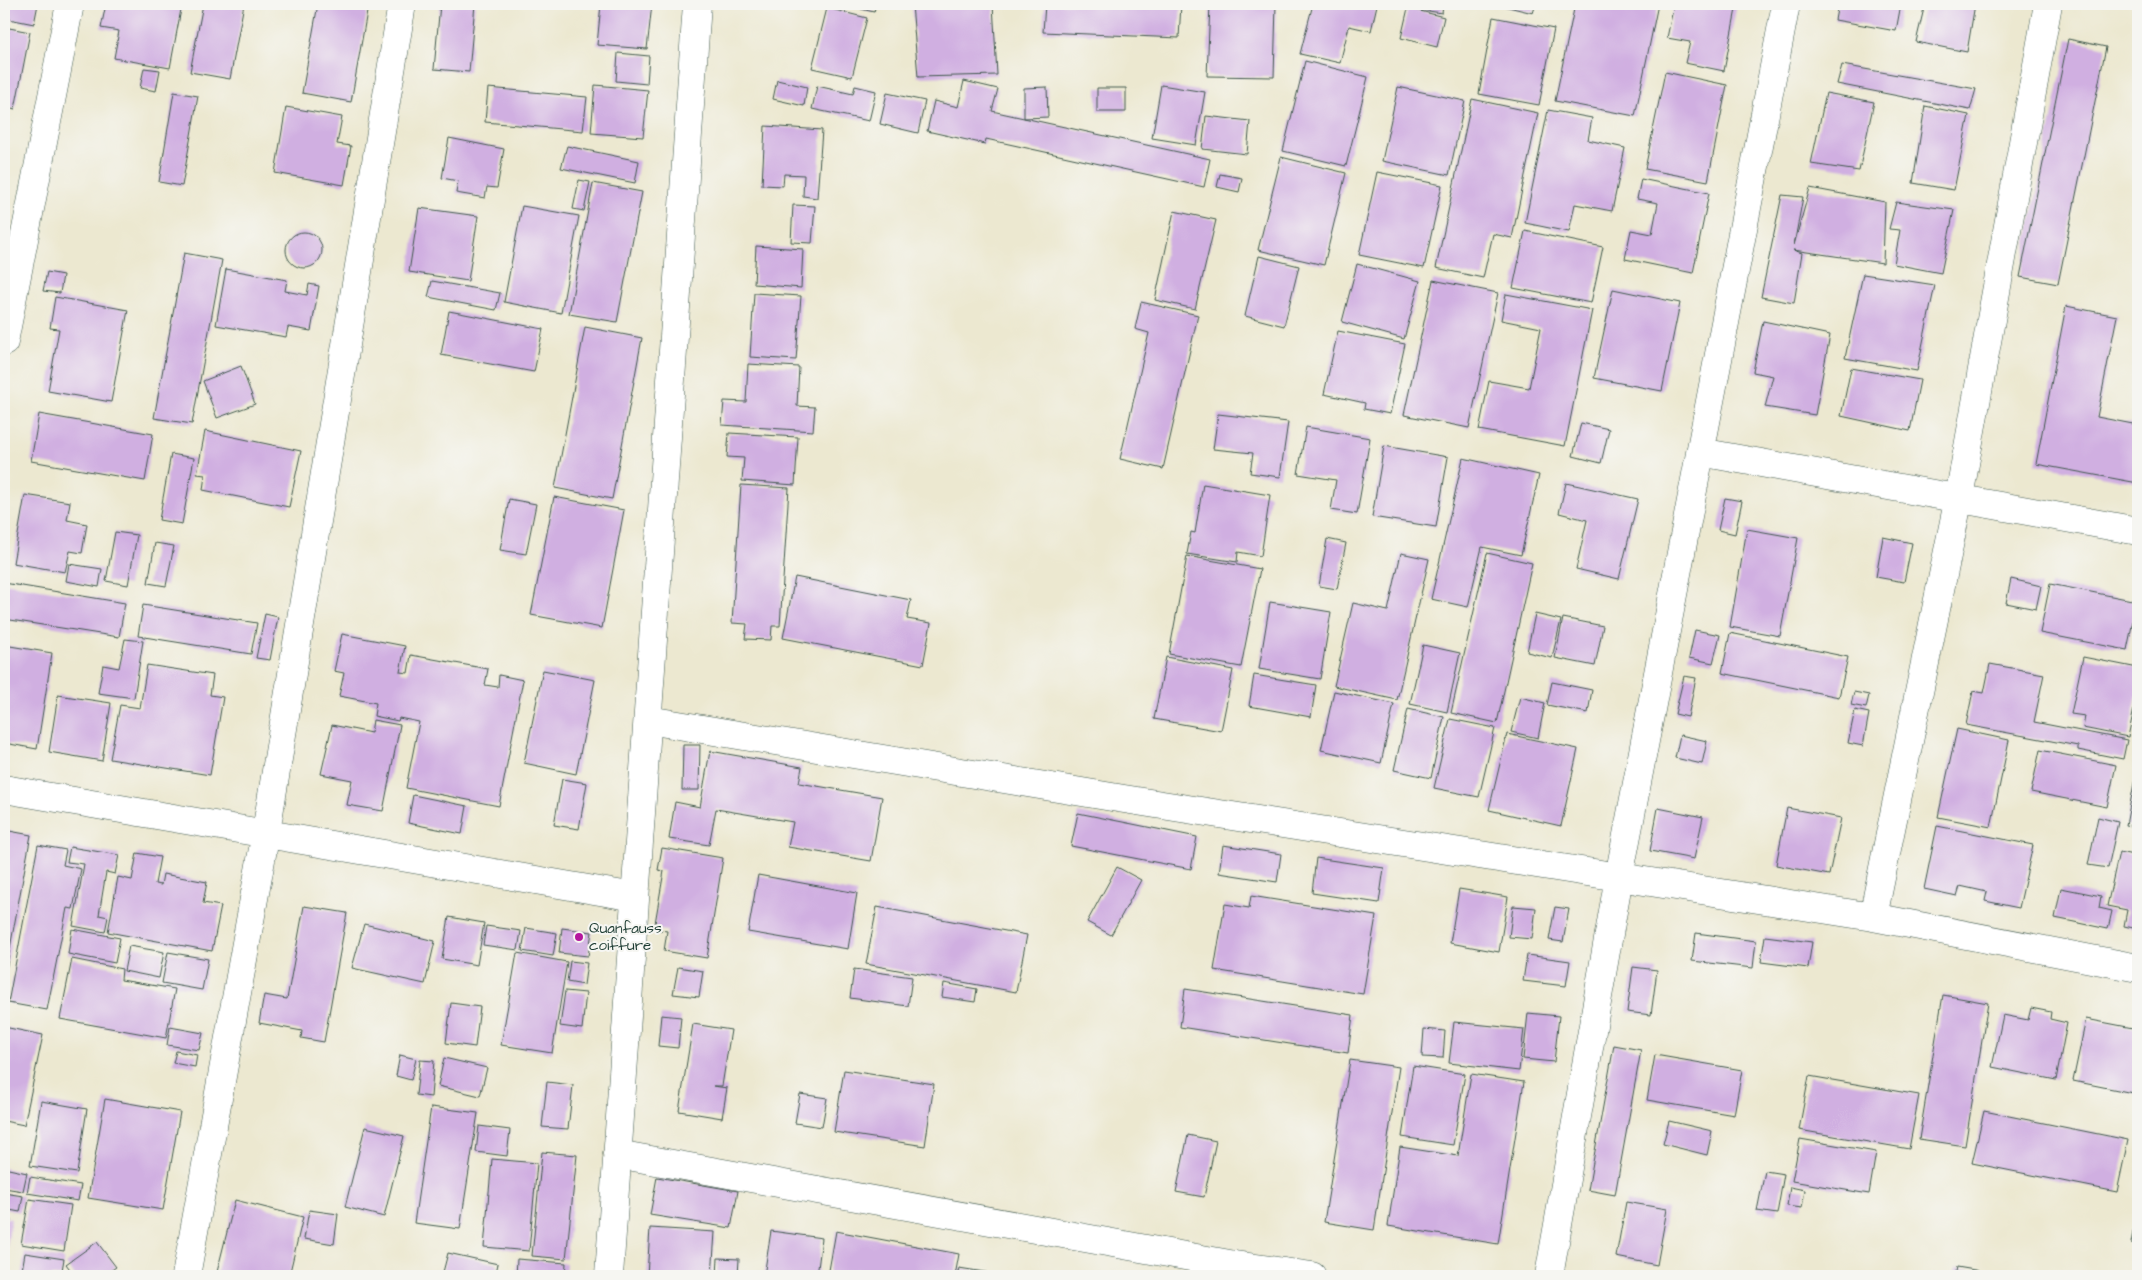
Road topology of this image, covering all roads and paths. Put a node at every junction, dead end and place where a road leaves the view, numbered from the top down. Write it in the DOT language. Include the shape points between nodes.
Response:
graph roads {
  1 [pos="70,4"];
  2 [pos="402,4"];
  3 [pos="697,4"];
  4 [pos="1786,4"];
  5 [pos="2048,4"];
  6 [pos="4,342"];
  7 [pos="1700,452"];
  8 [pos="1958,497"];
  9 [pos="2138,531"];
  10 [pos="648,720"];
  11 [pos="4,789"];
  12 [pos="266,832"];
  13 [pos="1619,877"];
  14 [pos="635,897"];
  15 [pos="1873,917"];
  16 [pos="2138,968"];
  17 [pos="617,1154"];
  18 [pos="1234,1271"];
  19 [pos="186,1276"];
  20 [pos="609,1276"];
  21 [pos="1312,1276"];
  22 [pos="1549,1276"];
  1 -- 6 [label="street"];
  2 -- 12 [label="street"];
  3 -- 10 [label="street"];
  4 -- 7 [label="street"];
  5 -- 8 [label="street"];
  7 -- 8 [label="street"];
  7 -- 13 [label="street"];
  8 -- 9 [label="street"];
  8 -- 15 [label="street"];
  10 -- 13 [label="street"];
  10 -- 14 [label="street"];
  11 -- 12 [label="street"];
  12 -- 14 [label="street"];
  12 -- 19 [label="street"];
  13 -- 15 [label="street"];
  13 -- 22 [label="street"];
  14 -- 17 [label="street"];
  15 -- 16 [label="street"];
  17 -- 18 [label="street"];
  17 -- 20 [label="street"];
  18 -- 21 [label="street"];
}
